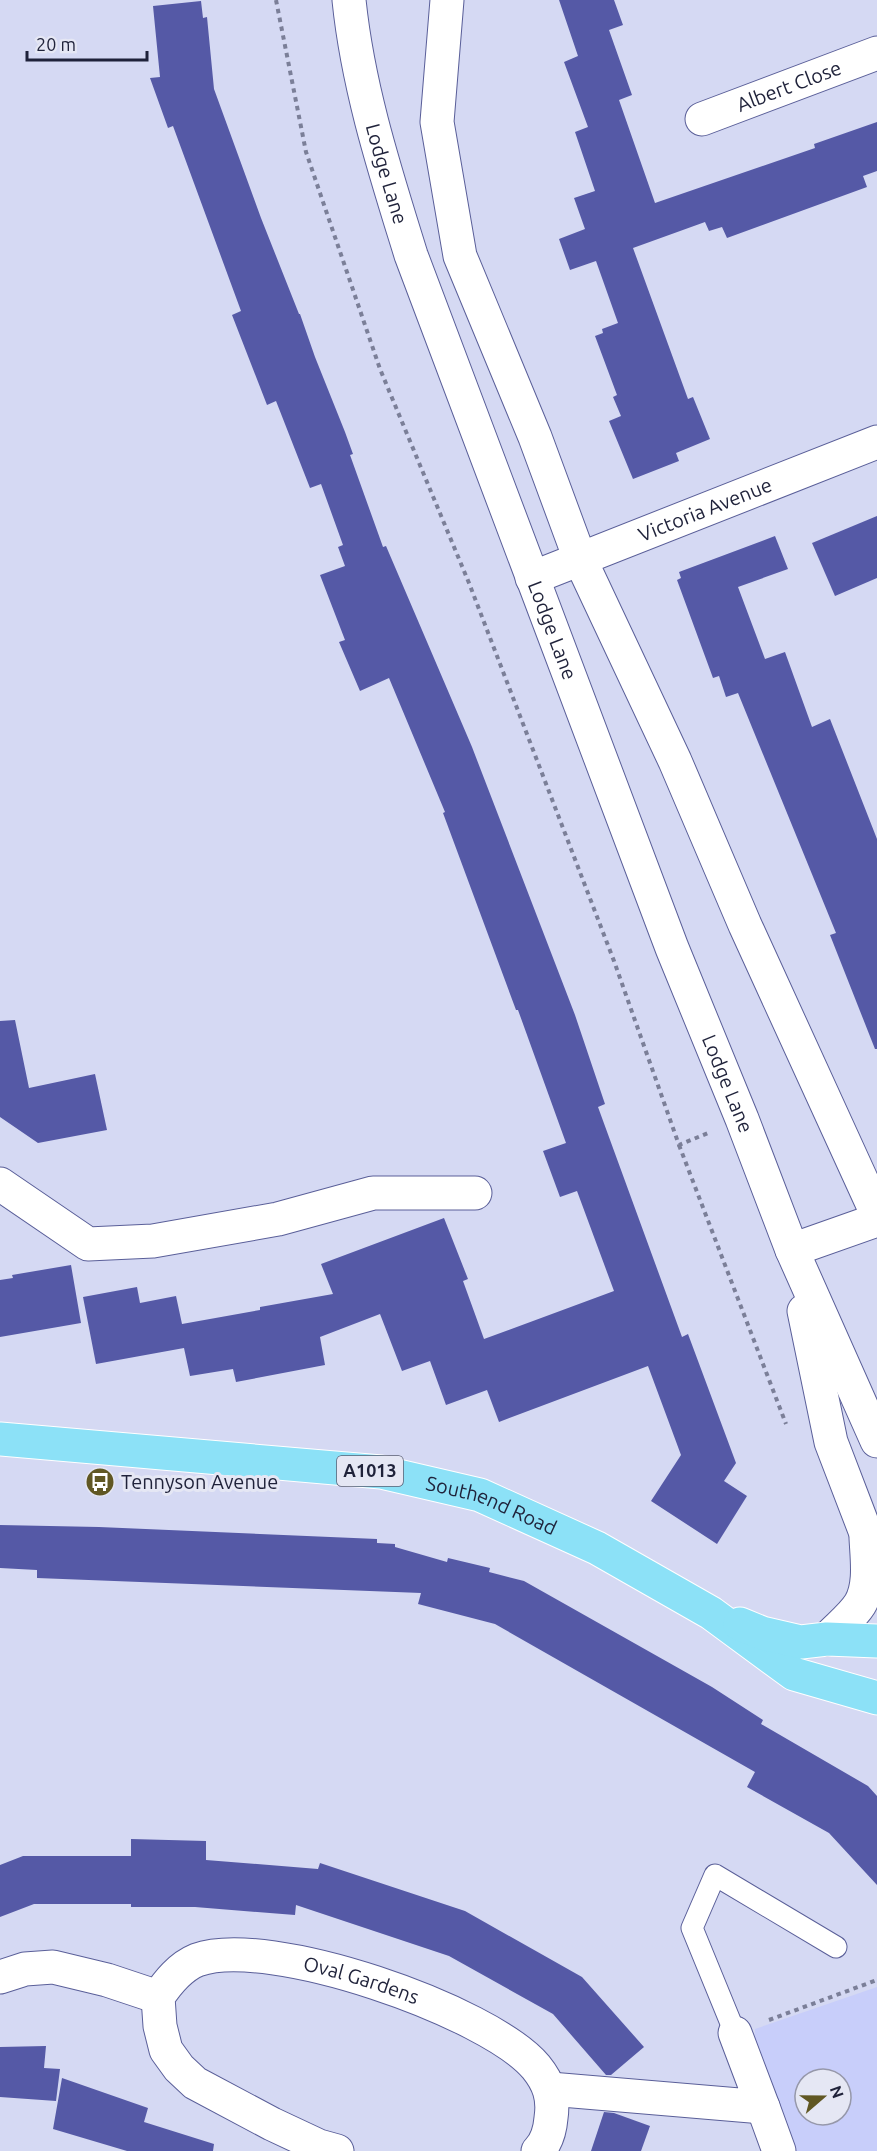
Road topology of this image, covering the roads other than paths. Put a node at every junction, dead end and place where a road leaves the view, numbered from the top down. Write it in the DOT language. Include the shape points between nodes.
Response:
graph roads {
  1 [pos="348,0"];
  2 [pos="447,0"];
  3 [pos="877,53"];
  4 [pos="702,119"];
  5 [pos="877,442"];
  6 [pos="580,559"];
  7 [pos="532,578"];
  8 [pos="0,1184"];
  9 [pos="475,1193"];
  10 [pos="877,1214"];
  11 [pos="877,1220"];
  12 [pos="792,1250"];
  13 [pos="0,1439"];
  14 [pos="877,1441"];
  15 [pos="872,1548"];
  16 [pos="711,1613"];
  17 [pos="826,1639"];
  18 [pos="877,1641"];
  19 [pos="873,1694"];
  20 [pos="836,1947"];
  21 [pos="0,1977"];
  22 [pos="158,1997"];
  23 [pos="735,2033"];
  24 [pos="550,2089"];
  25 [pos="763,2107"];
  26 [pos="337,2151"];
  27 [pos="538,2151"];
  28 [pos="779,2151"];
  1 -- 7 [label="street, Lodge Lane" via="352,38 376,142 411,255"];
  2 -- 6 [label="street" via="436,123 460,256 535,437"];
  3 -- 4 [label="street, Albert Close"];
  5 -- 6 [label="street, Victoria Avenue"];
  6 -- 7 [label="street, Victoria Avenue"];
  6 -- 10 [label="street" via="675,761"];
  7 -- 12 [label="street, Lodge Lane"];
  8 -- 9 [label="street" via="88,1244 153,1241 278,1219 373,1193"];
  11 -- 12 [label="street"];
  12 -- 14 [label="street, Lodge Lane"];
  12 -- 15 [label="street, Lodge Lane" via="831,1442"];
  13 -- 16 [label="main road, Southend Road / A1013" via="381,1472 480,1495 597,1548"];
  15 -- 17 [label="street, Lodge Lane" via="860,1604"];
  16 -- 17 [label="main road, Southend Road / A1013" via="762,1633 801,1641"];
  16 -- 19 [label="main road, Southend Road / A1013" via="794,1674"];
  17 -- 18 [label="main road, Southend Road / A1013"];
  20 -- 23 [label="lane" via="715,1875 692,1928"];
  21 -- 22 [label="street" via="25,1969 53,1967"];
  22 -- 24 [label="street, Oval Gardens" via="172,1977 197,1960 247,1955 306,1963 415,1996 481,2027 521,2052"];
  22 -- 26 [label="street" via="166,2050 195,2083 272,2124"];
  23 -- 25 [label="street"];
  24 -- 25 [label="street"];
  24 -- 27 [label="street" via="549,2132"];
  25 -- 28 [label="street"];
}
